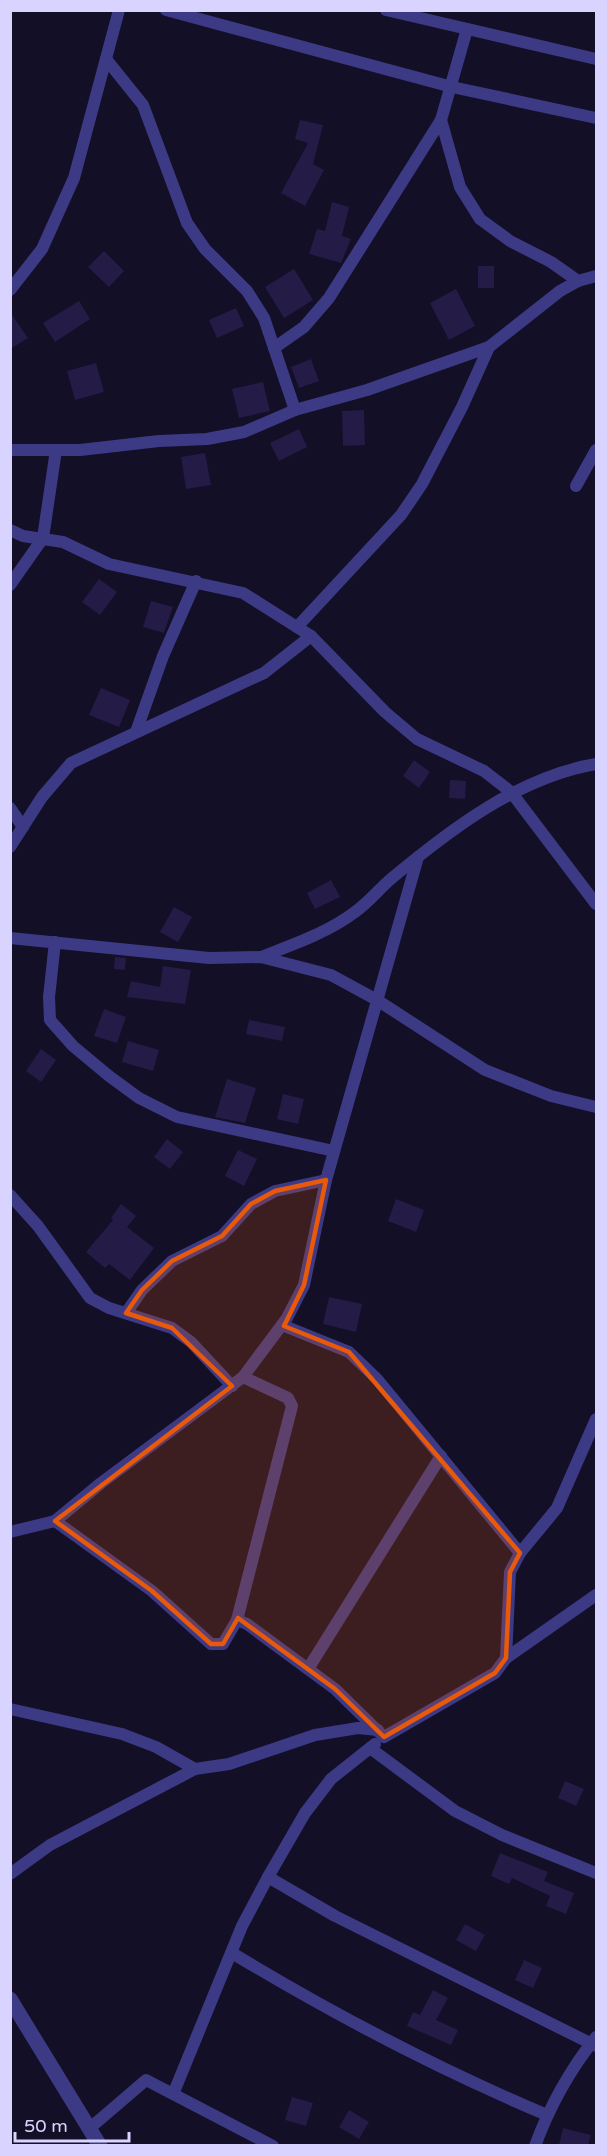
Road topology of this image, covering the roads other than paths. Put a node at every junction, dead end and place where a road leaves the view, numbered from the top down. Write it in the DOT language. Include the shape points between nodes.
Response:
graph roads {
  1 [pos="119,10"];
  2 [pos="166,10"];
  3 [pos="386,10"];
  4 [pos="467,29"];
  5 [pos="106,59"];
  6 [pos="597,59"];
  7 [pos="452,87"];
  8 [pos="597,118"];
  9 [pos="441,120"];
  10 [pos="595,280"];
  11 [pos="578,281"];
  12 [pos="10,290"];
  13 [pos="489,347"];
  14 [pos="274,348"];
  15 [pos="294,410"];
  16 [pos="10,450"];
  17 [pos="56,450"];
  18 [pos="597,450"];
  19 [pos="576,486"];
  20 [pos="10,530"];
  21 [pos="43,538"];
  22 [pos="196,581"];
  23 [pos="10,585"];
  24 [pos="297,627"];
  25 [pos="311,636"];
  26 [pos="136,732"];
  27 [pos="597,764"];
  28 [pos="511,792"];
  29 [pos="10,808"];
  30 [pos="23,827"];
  31 [pos="10,847"];
  32 [pos="418,857"];
  33 [pos="597,904"];
  34 [pos="10,938"];
  35 [pos="55,942"];
  36 [pos="261,957"];
  37 [pos="377,1000"];
  38 [pos="597,1107"];
  39 [pos="334,1151"];
  40 [pos="326,1180"];
  41 [pos="10,1195"];
  42 [pos="126,1312"];
  43 [pos="282,1325"];
  44 [pos="243,1377"];
  45 [pos="232,1386"];
  46 [pos="597,1419"];
  47 [pos="441,1456"];
  48 [pos="55,1521"];
  49 [pos="10,1532"];
  50 [pos="520,1552"];
  51 [pos="597,1596"];
  52 [pos="237,1620"];
  53 [pos="506,1658"];
  54 [pos="308,1670"];
  55 [pos="10,1709"];
  56 [pos="381,1733"];
  57 [pos="370,1748"];
  58 [pos="195,1769"];
  59 [pos="597,1873"];
  60 [pos="10,1874"];
  61 [pos="268,1877"];
  62 [pos="232,1953"];
  63 [pos="10,1999"];
  64 [pos="595,2041"];
  65 [pos="174,2092"];
  66 [pos="547,2115"];
  67 [pos="90,2128"];
  68 [pos="100,2145"];
  69 [pos="273,2145"];
  70 [pos="535,2145"];
  1 -- 5 [label="street"];
  2 -- 7 [label="street"];
  3 -- 4 [label="street"];
  4 -- 6 [label="street"];
  4 -- 7 [label="street"];
  5 -- 12 [label="street" via="74,178 42,249"];
  5 -- 14 [label="street" via="143,105 187,223 205,249 247,291 264,318"];
  7 -- 8 [label="street"];
  7 -- 9 [label="street"];
  9 -- 11 [label="street" via="459,187 480,219"];
  9 -- 14 [label="street" via="329,298 304,327"];
  10 -- 11 [label="street"];
  11 -- 13 [label="street"];
  13 -- 15 [label="street" via="367,390"];
  13 -- 24 [label="street" via="422,484 401,515"];
  14 -- 15 [label="street"];
  15 -- 17 [label="street" via="244,432 207,439"];
  16 -- 17 [label="street"];
  17 -- 21 [label="street"];
  18 -- 19 [label="street"];
  20 -- 21 [label="street"];
  21 -- 22 [label="street" via="63,542 109,564"];
  21 -- 23 [label="street"];
  22 -- 24 [label="street" via="243,593"];
  22 -- 26 [label="street"];
  24 -- 25 [label="street"];
  25 -- 26 [label="street" via="264,673"];
  25 -- 28 [label="street" via="417,739 484,771"];
  26 -- 30 [label="street" via="71,763 42,796"];
  27 -- 28 [label="street" via="580,766"];
  28 -- 32 [label="street"];
  28 -- 33 [label="street"];
  29 -- 30 [label="street"];
  30 -- 31 [label="street"];
  32 -- 36 [label="street" via="355,912 312,937"];
  32 -- 37 [label="street"];
  34 -- 35 [label="street"];
  35 -- 36 [label="street" via="209,958"];
  35 -- 39 [label="street" via="50,1020 109,1077 177,1117"];
  36 -- 37 [label="street" via="331,975"];
  37 -- 38 [label="street" via="485,1070 551,1096"];
  37 -- 39 [label="street"];
  39 -- 40 [label="street"];
  40 -- 42 [label="street" via="275,1191 251,1204 222,1236 172,1261"];
  40 -- 43 [label="street" via="304,1285"];
  41 -- 42 [label="street" via="38,1226 90,1298"];
  42 -- 45 [label="street" via="172,1328 191,1342"];
  43 -- 44 [label="street"];
  43 -- 47 [label="street" via="349,1352 377,1379"];
  44 -- 45 [label="street"];
  44 -- 52 [label="street" via="288,1398 291,1406"];
  45 -- 48 [label="street"];
  46 -- 50 [label="street" via="557,1508"];
  47 -- 50 [label="street"];
  47 -- 54 [label="street"];
  48 -- 49 [label="street"];
  48 -- 52 [label="street" via="152,1591 211,1644 224,1644"];
  50 -- 53 [label="street" via="510,1572"];
  51 -- 53 [label="street"];
  52 -- 54 [label="street"];
  53 -- 56 [label="street" via="495,1673"];
  54 -- 56 [label="street" via="335,1689"];
  55 -- 58 [label="street" via="122,1734"];
  56 -- 57 [label="street"];
  56 -- 58 [label="street" via="358,1728 315,1735 230,1764"];
  57 -- 59 [label="street" via="454,1811"];
  57 -- 61 [label="street" via="331,1779 305,1813"];
  58 -- 60 [label="street" via="50,1845"];
  61 -- 62 [label="street"];
  61 -- 64 [label="street" via="335,1916"];
  62 -- 65 [label="street"];
  62 -- 66 [label="street" via="421,2058"];
  63 -- 67 [label="street"];
  64 -- 66 [label="street" via="565,2078"];
  65 -- 67 [label="street" via="144,2080"];
  65 -- 69 [label="street"];
  66 -- 70 [label="street"];
  67 -- 68 [label="street"];
}
